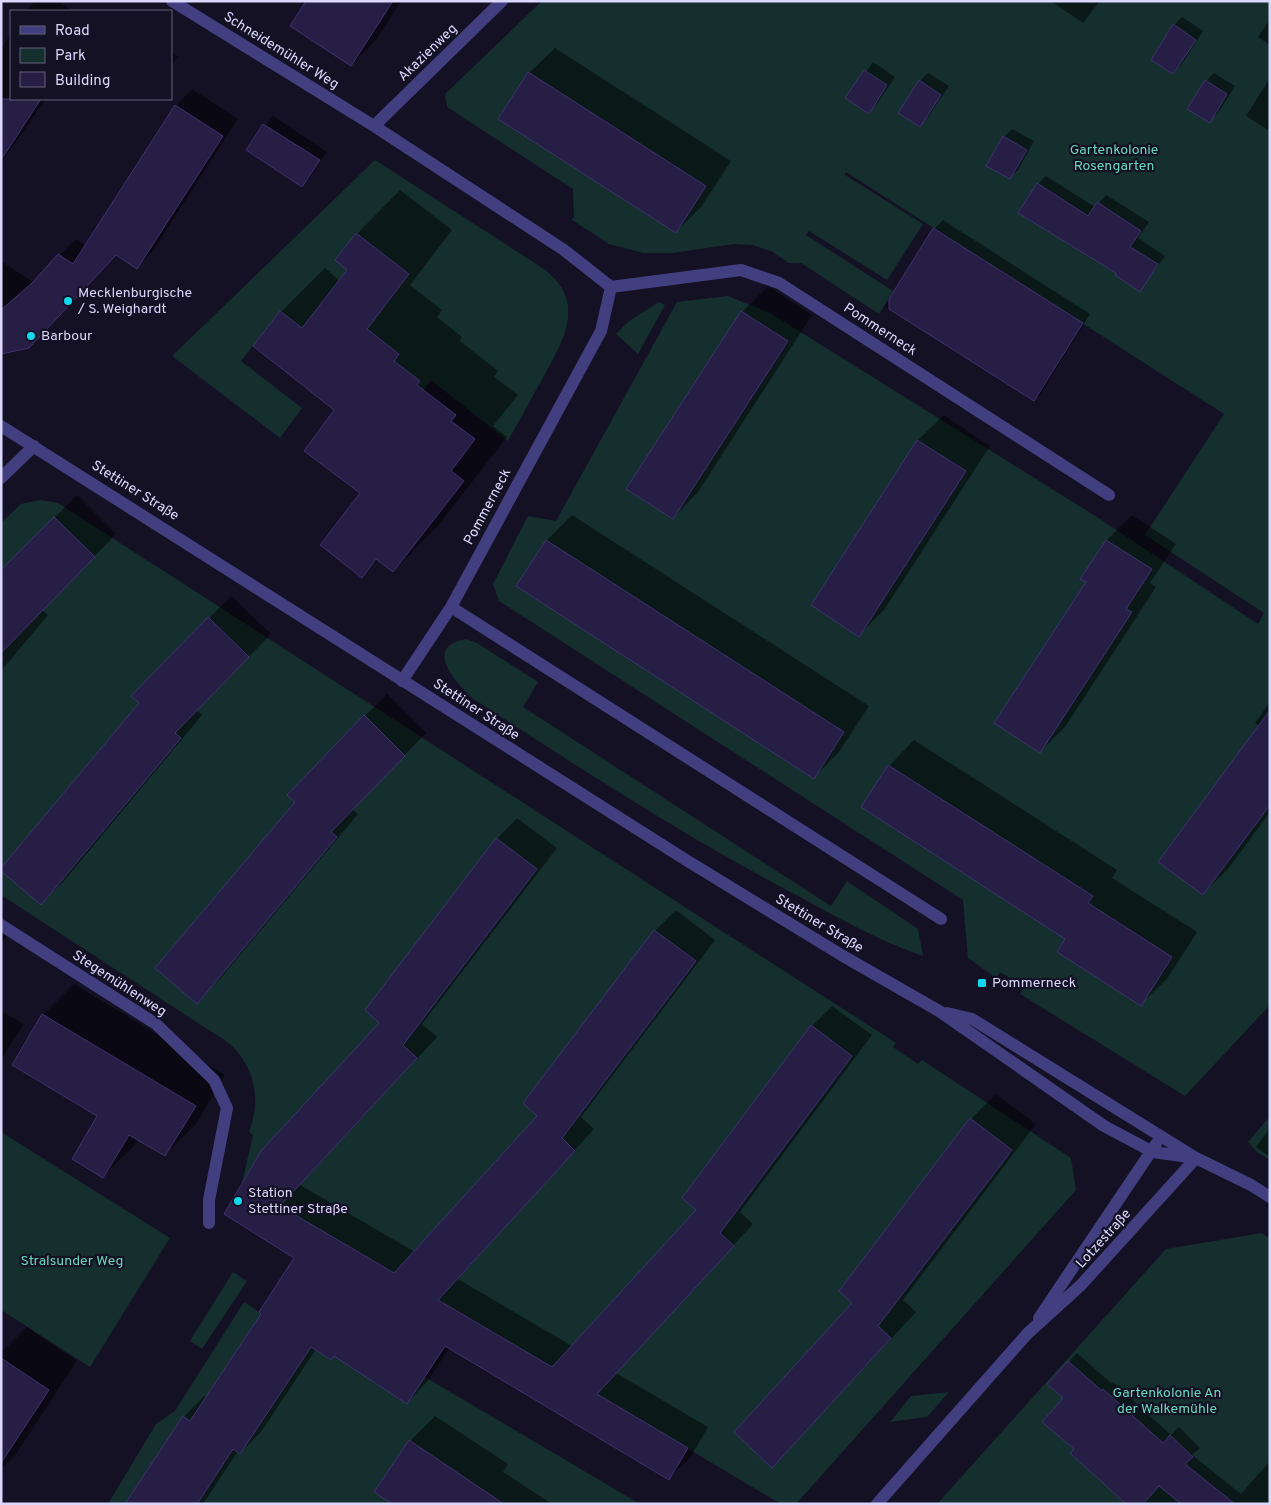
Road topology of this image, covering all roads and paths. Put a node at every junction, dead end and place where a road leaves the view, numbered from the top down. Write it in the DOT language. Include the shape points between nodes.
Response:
graph roads {
  1 [pos="172,1"];
  2 [pos="502,1"];
  3 [pos="374,126"];
  4 [pos="611,287"];
  5 [pos="1,426"];
  6 [pos="34,446"];
  7 [pos="1,478"];
  8 [pos="1109,495"];
  9 [pos="452,607"];
  10 [pos="402,680"];
  11 [pos="941,919"];
  12 [pos="1,925"];
  13 [pos="939,1011"];
  14 [pos="1160,1135"];
  15 [pos="1153,1152"];
  16 [pos="1196,1158"];
  17 [pos="1270,1197"];
  18 [pos="209,1223"];
  19 [pos="1027,1334"];
  20 [pos="877,1504"];
  1 -- 3 [label="street, Schneidemühler Weg"];
  2 -- 3 [label="street, Akazienweg"];
  3 -- 4 [label="street" via="564,250"];
  4 -- 8 [label="street, Pommerneck" via="741,270 779,283"];
  4 -- 9 [label="street, Pommerneck" via="601,331"];
  5 -- 6 [label="street, Stettiner Straße"];
  6 -- 7 [label="street"];
  6 -- 10 [label="street, Stettiner Straße"];
  9 -- 10 [label="street, Pommerneck"];
  9 -- 11 [label="street"];
  10 -- 13 [label="street, Stettiner Straße" via="694,865"];
  12 -- 18 [label="street, Stegemühlenweg" via="156,1024 214,1080 227,1108 210,1192"];
  13 -- 14 [label="street, Stettiner Straße" via="972,1019"];
  13 -- 15 [label="street, Stettiner Straße" via="1085,1114"];
  14 -- 15 [label="street, Lotzestraße"];
  14 -- 16 [label="street, Stettiner Straße"];
  15 -- 16 [label="street, Stettiner Straße"];
  15 -- 19 [label="street, Lotzestraße"];
  16 -- 17 [label="street"];
  16 -- 19 [label="street, Lotzestraße" via="1082,1285"];
  19 -- 20 [label="street, Lotzestraße"];
}
